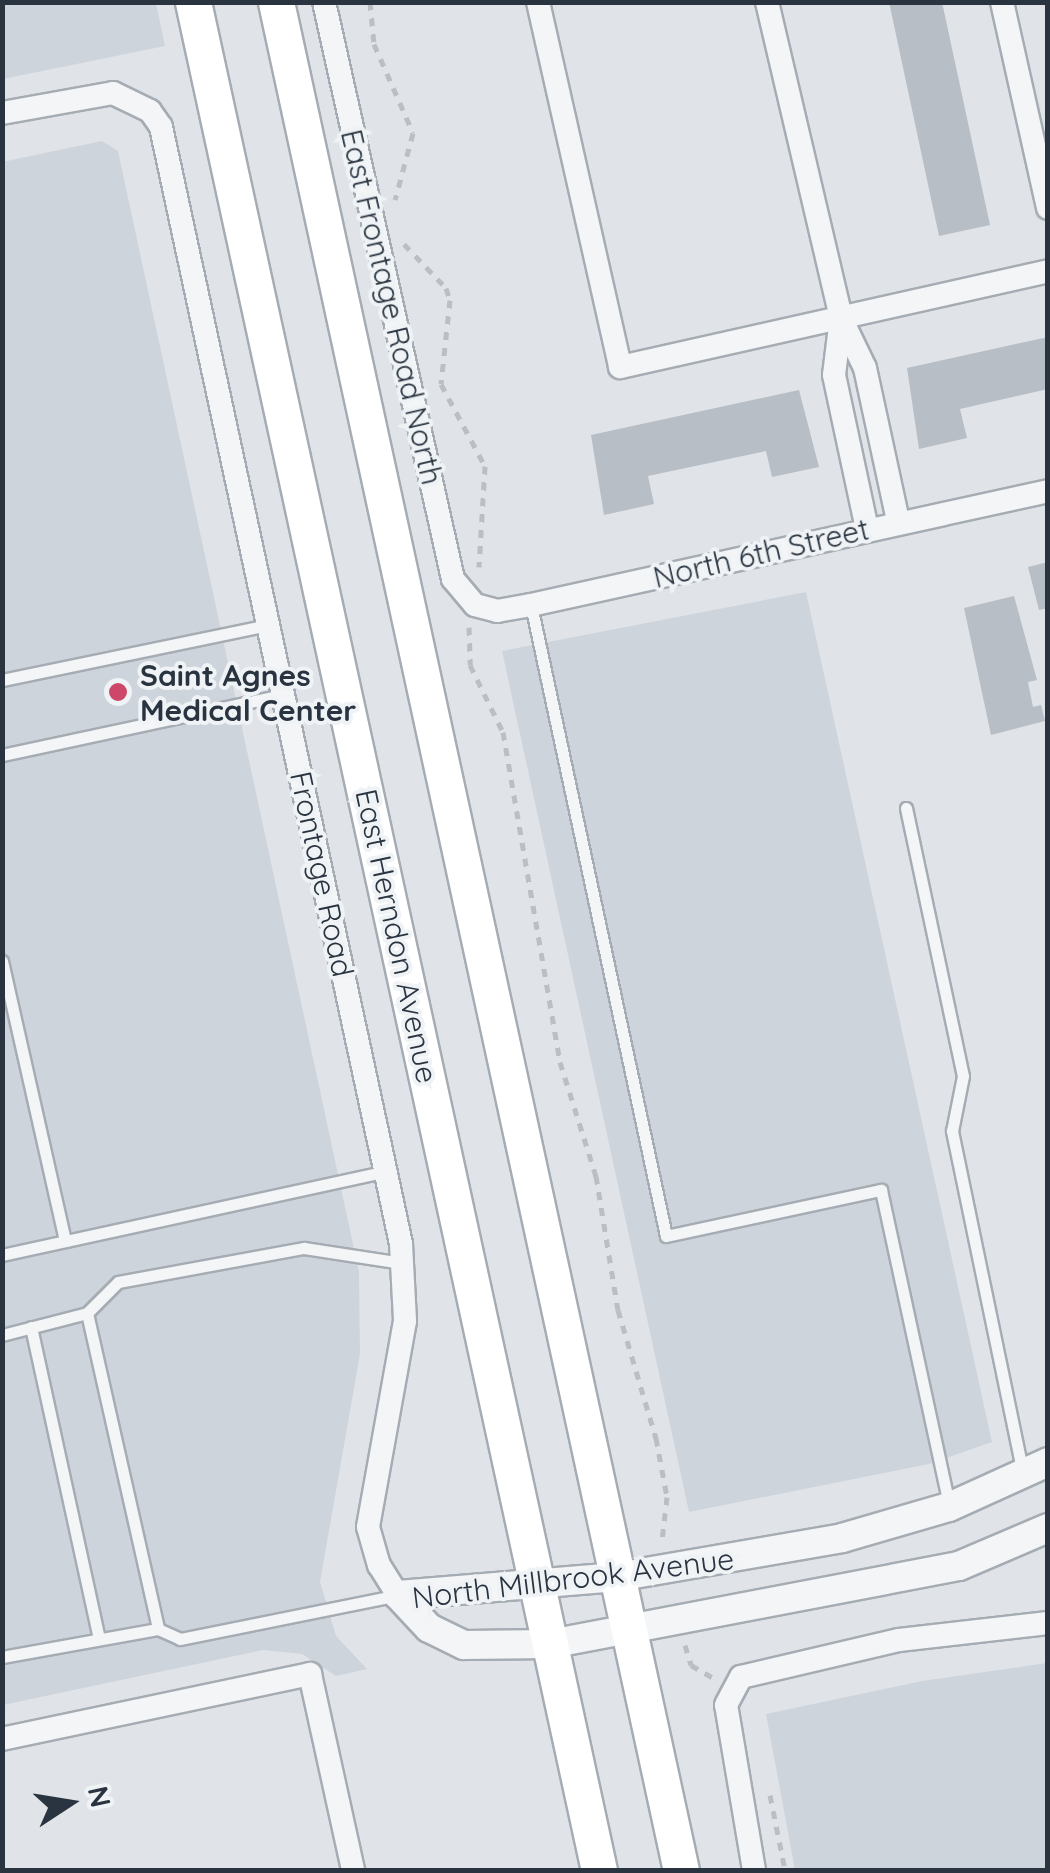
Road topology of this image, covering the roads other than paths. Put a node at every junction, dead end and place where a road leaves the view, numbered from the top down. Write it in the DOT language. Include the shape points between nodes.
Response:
graph roads {
  1 [pos="194,2"];
  2 [pos="276,2"];
  3 [pos="324,2"];
  4 [pos="538,2"];
  5 [pos="768,2"];
  6 [pos="1002,2"];
  7 [pos="2,113"];
  8 [pos="1048,208"];
  9 [pos="1048,272"];
  10 [pos="841,318"];
  11 [pos="1048,491"];
  12 [pos="898,521"];
  13 [pos="867,529"];
  14 [pos="475,605"];
  15 [pos="531,605"];
  16 [pos="267,625"];
  17 [pos="2,680"];
  18 [pos="282,694"];
  19 [pos="2,756"];
  20 [pos="906,808"];
  21 [pos="2,961"];
  22 [pos="387,1171"];
  23 [pos="66,1241"];
  24 [pos="2,1254"];
  25 [pos="402,1263"];
  26 [pos="87,1313"];
  27 [pos="31,1328"];
  28 [pos="2,1334"];
  29 [pos="1035,1468"];
  30 [pos="949,1507"];
  31 [pos="1048,1528"];
  32 [pos="617,1577"];
  33 [pos="538,1583"];
  34 [pos="398,1595"];
  35 [pos="1048,1623"];
  36 [pos="158,1629"];
  37 [pos="629,1633"];
  38 [pos="99,1640"];
  39 [pos="550,1644"];
  40 [pos="2,1657"];
  41 [pos="2,1739"];
  42 [pos="352,1870"];
  43 [pos="599,1870"];
  44 [pos="680,1870"];
  45 [pos="754,1870"];
  1 -- 33 [label="main road, East Herndon Avenue"];
  2 -- 32 [label="main road"];
  3 -- 14 [label="street, East Frontage Road North" via="453,579"];
  4 -- 10 [label="street" via="620,367"];
  5 -- 10 [label="street"];
  6 -- 8 [label="street"];
  7 -- 16 [label="street, Frontage Road" via="113,94 136,101 161,126"];
  9 -- 10 [label="street"];
  10 -- 12 [label="street" via="865,368"];
  10 -- 13 [label="street" via="834,376"];
  11 -- 12 [label="street, North 6th Street"];
  12 -- 13 [label="street, North 6th Street"];
  13 -- 15 [label="street, North 6th Street"];
  14 -- 15 [label="street, North 6th Street" via="497,611"];
  15 -- 30 [label="lane" via="666,1236 881,1190"];
  16 -- 17 [label="lane"];
  16 -- 18 [label="street, Frontage Road"];
  18 -- 19 [label="lane"];
  18 -- 22 [label="street, Frontage Road"];
  20 -- 29 [label="lane" via="963,1076 952,1131"];
  21 -- 23 [label="lane"];
  22 -- 23 [label="lane"];
  22 -- 25 [label="street, Frontage Road"];
  23 -- 24 [label="lane"];
  25 -- 26 [label="lane" via="304,1248 118,1282"];
  25 -- 34 [label="street, Frontage Road" via="405,1321 368,1527 379,1566"];
  26 -- 27 [label="lane"];
  26 -- 36 [label="lane"];
  27 -- 28 [label="lane"];
  27 -- 38 [label="lane"];
  29 -- 30 [label="street, North Millbrook Avenue"];
  30 -- 32 [label="street, North Millbrook Avenue" via="842,1538"];
  31 -- 37 [label="street, North Millbrook Avenue" via="959,1566"];
  32 -- 33 [label="street, North Millbrook Avenue"];
  32 -- 37 [label="main road"];
  33 -- 34 [label="street, North Millbrook Avenue"];
  33 -- 39 [label="main road, East Herndon Avenue"];
  34 -- 36 [label="lane" via="180,1639"];
  34 -- 39 [label="street, North Millbrook Avenue" via="429,1628 464,1645"];
  35 -- 45 [label="street" via="899,1640 741,1677 726,1705"];
  36 -- 38 [label="lane"];
  37 -- 39 [label="street, North Millbrook Avenue"];
  37 -- 44 [label="main road"];
  38 -- 40 [label="lane"];
  39 -- 43 [label="main road, East Herndon Avenue"];
  41 -- 42 [label="street" via="310,1674"];
}
